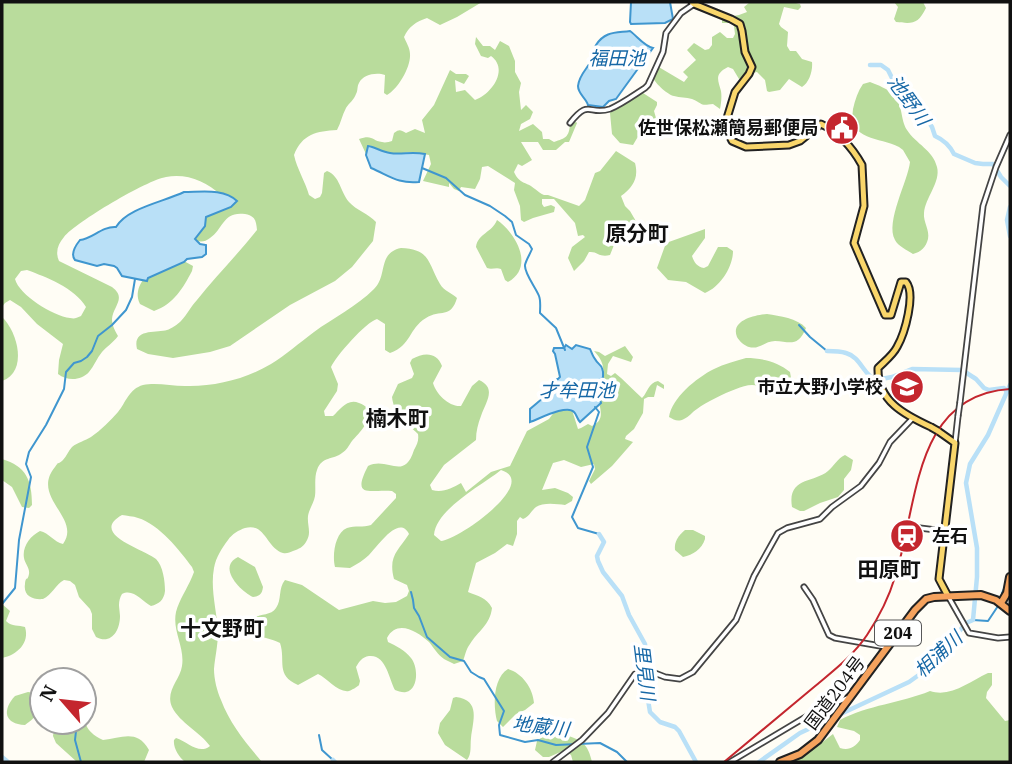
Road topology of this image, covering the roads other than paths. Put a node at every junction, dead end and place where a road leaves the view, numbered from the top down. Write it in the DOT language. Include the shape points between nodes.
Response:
graph roads {
  1 [pos="693,3"];
  2 [pos="570,123"];
  3 [pos="1010,135"];
  4 [pos="912,419"];
  5 [pos="955,443"];
  6 [pos="920,528"];
  7 [pos="944,531"];
  8 [pos="1010,577"];
  9 [pos="804,587"];
  10 [pos="948,596"];
  11 [pos="1001,603"];
  12 [pos="1010,611"];
  13 [pos="1010,636"];
  14 [pos="888,648"];
  15 [pos="847,701"];
  16 [pos="553,762"];
  17 [pos="730,762"];
  18 [pos="780,762"];
  1 -- 2 [label="street" via="666,33 663,52 645,89 610,108 583,109"];
  1 -- 4 [label="main road" via="742,27 752,67 735,92 727,118 733,141 746,147 789,145 821,124 844,140 861,164 864,206 854,243 885,315 891,315 901,282 910,287 898,346 878,368 878,378 883,393"];
  3 -- 5 [label="street, bridge" via="983,212"];
  4 -- 5 [label="main road, bridge"];
  4 -- 16 [label="street" via="890,442 861,486 820,519 778,533 736,620 693,673 673,679 641,671 591,731"];
  5 -- 7 [label="main road"];
  6 -- 7 [label="street"];
  7 -- 10 [label="main road" via="939,579"];
  8 -- 11 [label="highway"];
  9 -- 14 [label="street" via="829,635"];
  10 -- 11 [label="highway, 国道204号 / 204" via="981,595"];
  10 -- 13 [label="street" via="969,634"];
  10 -- 14 [label="highway, 国道204号 / 204" via="922,603"];
  11 -- 12 [label="highway, 国道204号 / 204"];
  14 -- 15 [label="highway, 国道204号 / 204"];
  15 -- 17 [label="street" via="809,716"];
  15 -- 18 [label="highway, 国道204号 / 204" via="818,740"];
}
